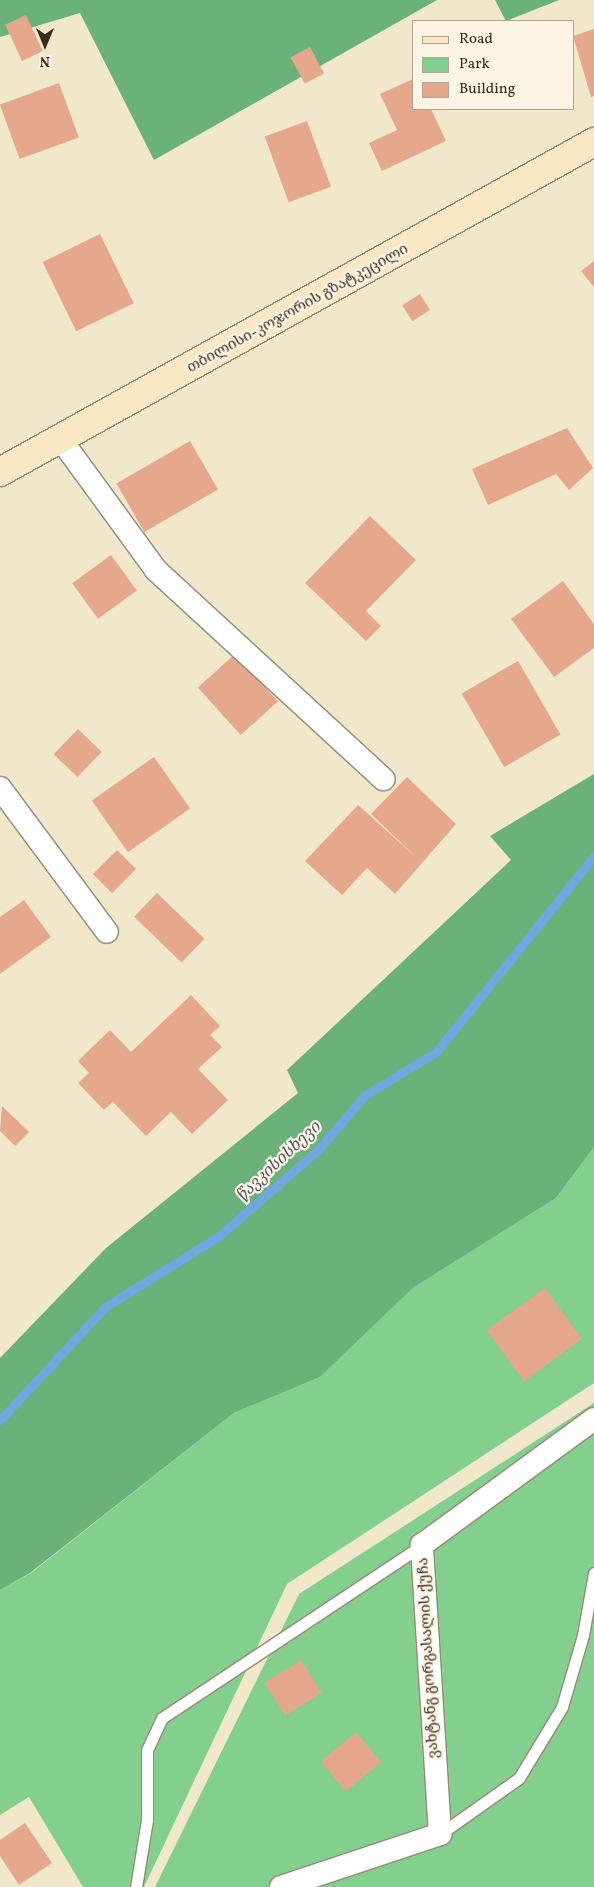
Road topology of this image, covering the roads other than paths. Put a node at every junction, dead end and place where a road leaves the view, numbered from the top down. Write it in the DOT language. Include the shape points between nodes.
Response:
graph roads {
  1 [pos="594,142"];
  2 [pos="62,441"];
  3 [pos="0,472"];
  4 [pos="383,779"];
  5 [pos="0,788"];
  6 [pos="107,932"];
  7 [pos="594,1419"];
  8 [pos="422,1545"];
  9 [pos="594,1573"];
  10 [pos="440,1834"];
  11 [pos="136,1887"];
  12 [pos="281,1887"];
  1 -- 2 [label="main road, თბილისი-კოჯორის გზატკეცილი"];
  2 -- 3 [label="main road, თბილისი-კოჯორის გზატკეცილი"];
  2 -- 4 [label="street" via="156,570"];
  5 -- 6 [label="street"];
  7 -- 8 [label="street, ვახტანგ გორგასალის ქუჩა"];
  8 -- 10 [label="street, ვახტანგ გორგასალის ქუჩა"];
  8 -- 11 [label="lane" via="162,1718 147,1750 147,1820"];
  9 -- 10 [label="lane" via="584,1635 562,1707 519,1778"];
  10 -- 12 [label="street"];
}
